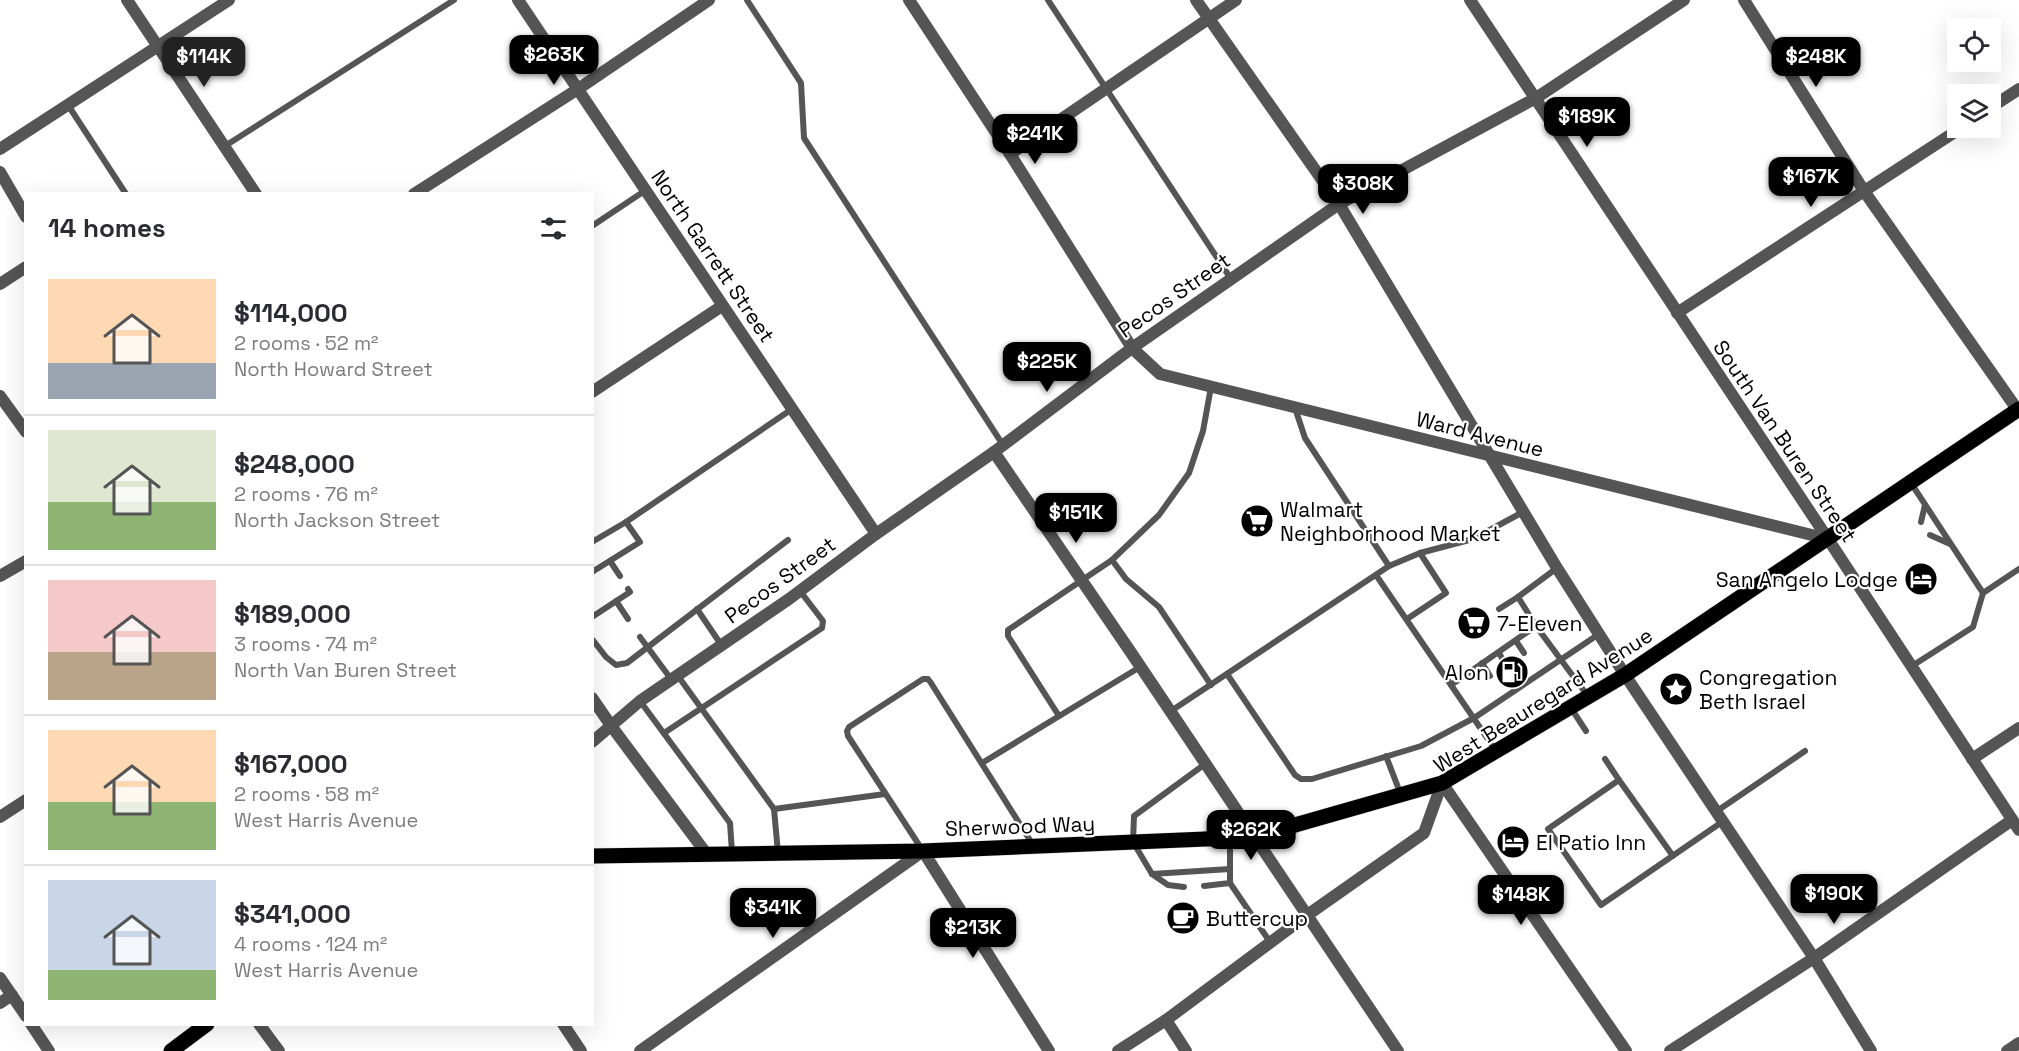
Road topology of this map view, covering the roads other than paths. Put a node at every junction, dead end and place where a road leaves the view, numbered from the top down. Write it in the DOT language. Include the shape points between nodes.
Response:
graph roads {
  1 [pos="127,0"];
  2 [pos="229,0"];
  3 [pos="454,0"];
  4 [pos="518,0"];
  5 [pos="709,0"];
  6 [pos="747,0"];
  7 [pos="909,0"];
  8 [pos="1048,0"];
  9 [pos="1196,0"];
  10 [pos="1236,0"];
  11 [pos="1470,0"];
  12 [pos="1684,0"];
  13 [pos="1744,0"];
  14 [pos="1209,20"];
  15 [pos="158,47"];
  16 [pos="578,88"];
  17 [pos="1106,89"];
  18 [pos="2019,89"];
  19 [pos="1536,98"];
  20 [pos="2001,101"];
  21 [pos="68,105"];
  22 [pos="1947,137"];
  23 [pos="225,146"];
  24 [pos="0,149"];
  25 [pos="1011,154"];
  26 [pos="0,172"];
  27 [pos="646,190"];
  28 [pos="1864,191"];
  29 [pos="125,192"];
  30 [pos="255,192"];
  31 [pos="417,192"];
  32 [pos="1339,204"];
  33 [pos="24,214"];
  34 [pos="594,225"];
  35 [pos="24,268"];
  36 [pos="1231,279"];
  37 [pos="0,284"];
  38 [pos="722,306"];
  39 [pos="1677,313"];
  40 [pos="1132,348"];
  41 [pos="1211,387"];
  42 [pos="594,391"];
  43 [pos="0,396"];
  44 [pos="1295,408"];
  45 [pos="792,409"];
  46 [pos="2019,410"];
  47 [pos="24,429"];
  48 [pos="998,448"];
  49 [pos="1488,456"];
  50 [pos="1911,483"];
  51 [pos="1925,505"];
  52 [pos="1523,512"];
  53 [pos="626,522"];
  54 [pos="1921,522"];
  55 [pos="876,534"];
  56 [pos="1930,535"];
  57 [pos="1828,539"];
  58 [pos="788,540"];
  59 [pos="594,541"];
  60 [pos="1951,544"];
  61 [pos="1420,553"];
  62 [pos="1112,560"];
  63 [pos="610,561"];
  64 [pos="24,562"];
  65 [pos="1389,566"];
  66 [pos="1557,568"];
  67 [pos="2019,569"];
  68 [pos="594,571"];
  69 [pos="1376,575"];
  70 [pos="0,576"];
  71 [pos="620,576"];
  72 [pos="1082,580"];
  73 [pos="628,589"];
  74 [pos="800,591"];
  75 [pos="1983,593"];
  76 [pos="1518,597"];
  77 [pos="616,602"];
  78 [pos="697,609"];
  79 [pos="1499,609"];
  80 [pos="594,615"];
  81 [pos="628,619"];
  82 [pos="1407,620"];
  83 [pos="1536,626"];
  84 [pos="1599,633"];
  85 [pos="640,637"];
  86 [pos="594,642"];
  87 [pos="1516,642"];
  88 [pos="722,645"];
  89 [pos="647,647"];
  90 [pos="1499,653"];
  91 [pos="1524,653"];
  92 [pos="1562,658"];
  93 [pos="1482,663"];
  94 [pos="1506,665"];
  95 [pos="1911,666"];
  96 [pos="1140,667"];
  97 [pos="1534,668"];
  98 [pos="1227,674"];
  99 [pos="1490,675"];
  100 [pos="1539,675"];
  101 [pos="1625,675"];
  102 [pos="675,678"];
  103 [pos="1517,680"];
  104 [pos="1211,685"];
  105 [pos="1451,685"];
  106 [pos="1521,686"];
  107 [pos="1501,690"];
  108 [pos="1506,697"];
  109 [pos="1589,697"];
  110 [pos="594,701"];
  111 [pos="640,701"];
  112 [pos="701,708"];
  113 [pos="1570,708"];
  114 [pos="1170,711"];
  115 [pos="1059,716"];
  116 [pos="1474,718"];
  117 [pos="612,727"];
  118 [pos="2019,728"];
  119 [pos="1586,731"];
  120 [pos="664,733"];
  121 [pos="594,740"];
  122 [pos="1496,751"];
  123 [pos="1805,751"];
  124 [pos="1386,756"];
  125 [pos="1605,759"];
  126 [pos="1972,759"];
  127 [pos="981,763"];
  128 [pos="1205,764"];
  129 [pos="1618,780"];
  130 [pos="1442,783"];
  131 [pos="885,794"];
  132 [pos="1401,795"];
  133 [pos="24,801"];
  134 [pos="774,809"];
  135 [pos="1720,816"];
  136 [pos="0,817"];
  137 [pos="2016,825"];
  138 [pos="1253,837"];
  139 [pos="1230,838"];
  140 [pos="1133,842"];
  141 [pos="1034,846"];
  142 [pos="923,851"];
  143 [pos="706,853"];
  144 [pos="732,853"];
  145 [pos="778,853"];
  146 [pos="594,856"];
  147 [pos="1673,856"];
  148 [pos="1230,869"];
  149 [pos="1152,874"];
  150 [pos="1230,883"];
  151 [pos="1204,886"];
  152 [pos="1184,887"];
  153 [pos="1306,916"];
  154 [pos="1270,942"];
  155 [pos="1814,958"];
  156 [pos="0,978"];
  157 [pos="12,995"];
  158 [pos="0,1003"];
  159 [pos="24,1013"];
  160 [pos="1166,1020"];
  161 [pos="32,1026"];
  162 [pos="204,1026"];
  163 [pos="260,1026"];
  164 [pos="564,1026"];
  165 [pos="2019,1043"];
  166 [pos="49,1051"];
  167 [pos="171,1051"];
  168 [pos="279,1051"];
  169 [pos="581,1051"];
  170 [pos="640,1051"];
  171 [pos="1048,1051"];
  172 [pos="1118,1051"];
  173 [pos="1186,1051"];
  174 [pos="1398,1051"];
  175 [pos="1626,1051"];
  176 [pos="1670,1051"];
  177 [pos="1871,1051"];
  178 [pos="2007,1051"];
  1 -- 15 [label="street"];
  2 -- 15 [label="street"];
  3 -- 23 [label="lane"];
  4 -- 16 [label="street, North Garrett Street"];
  5 -- 16 [label="street"];
  6 -- 48 [label="lane" via="801,82 804,138"];
  7 -- 25 [label="street, Ward Avenue"];
  8 -- 17 [label="lane"];
  9 -- 14 [label="street"];
  10 -- 14 [label="street"];
  11 -- 19 [label="street, South Van Buren Street"];
  12 -- 19 [label="street, Pecos Street"];
  13 -- 28 [label="street"];
  14 -- 17 [label="street"];
  14 -- 32 [label="street"];
  15 -- 21 [label="street"];
  15 -- 23 [label="street"];
  16 -- 27 [label="street, North Garrett Street"];
  16 -- 31 [label="street"];
  17 -- 25 [label="street"];
  17 -- 36 [label="lane"];
  18 -- 20 [label="street"];
  19 -- 32 [label="street, Pecos Street"];
  19 -- 39 [label="street, South Van Buren Street"];
  21 -- 24 [label="street"];
  21 -- 29 [label="lane"];
  22 -- 28 [label="street"];
  23 -- 30 [label="street"];
  25 -- 40 [label="street, Ward Avenue"];
  26 -- 33 [label="street"];
  27 -- 34 [label="lane"];
  27 -- 38 [label="street, North Garrett Street"];
  28 -- 39 [label="street"];
  28 -- 46 [label="street"];
  32 -- 36 [label="street, Pecos Street"];
  32 -- 49 [label="street"];
  35 -- 37 [label="street"];
  36 -- 40 [label="street, Pecos Street"];
  38 -- 42 [label="street"];
  38 -- 45 [label="street, North Garrett Street"];
  39 -- 57 [label="street, South Van Buren Street"];
  40 -- 41 [label="street, Ward Avenue" via="1160,374"];
  40 -- 48 [label="street, Pecos Street"];
  41 -- 44 [label="street, Ward Avenue"];
  41 -- 62 [label="lane" via="1190,473 1159,515"];
  43 -- 47 [label="street"];
  44 -- 49 [label="street, Ward Avenue"];
  44 -- 65 [label="lane" via="1305,438"];
  45 -- 53 [label="lane"];
  45 -- 55 [label="street, North Garrett Street"];
  46 -- 50 [label="main road, West Beauregard Avenue"];
  48 -- 55 [label="street, Pecos Street"];
  48 -- 72 [label="street"];
  49 -- 52 [label="street"];
  49 -- 57 [label="street, Ward Avenue"];
  50 -- 51 [label="lane"];
  50 -- 57 [label="main road, West Beauregard Avenue"];
  51 -- 54 [label="lane"];
  51 -- 60 [label="lane"];
  52 -- 61 [label="lane" via="1473,539"];
  52 -- 66 [label="street"];
  53 -- 59 [label="lane"];
  53 -- 63 [label="lane" via="640,542"];
  55 -- 74 [label="street, Pecos Street"];
  56 -- 60 [label="lane"];
  57 -- 95 [label="street, South Van Buren Street"];
  57 -- 101 [label="main road, West Beauregard Avenue"];
  58 -- 78 [label="lane"];
  60 -- 75 [label="lane"];
  61 -- 65 [label="lane"];
  61 -- 82 [label="lane" via="1446,593"];
  62 -- 72 [label="lane"];
  62 -- 104 [label="lane" via="1126,579 1160,607"];
  63 -- 68 [label="lane"];
  63 -- 71 [label="lane"];
  64 -- 70 [label="street"];
  65 -- 69 [label="lane"];
  66 -- 76 [label="lane"];
  66 -- 84 [label="street"];
  67 -- 75 [label="lane"];
  69 -- 82 [label="lane"];
  69 -- 98 [label="lane"];
  72 -- 96 [label="street"];
  72 -- 115 [label="lane" via="1008,630 1008,636"];
  73 -- 77 [label="lane" via="630,592"];
  74 -- 88 [label="street, Pecos Street"];
  74 -- 112 [label="lane" via="823,621 822,628"];
  75 -- 95 [label="lane" via="1973,627"];
  76 -- 79 [label="lane"];
  76 -- 83 [label="lane"];
  77 -- 80 [label="lane"];
  77 -- 81 [label="lane"];
  78 -- 88 [label="lane"];
  78 -- 89 [label="lane"];
  82 -- 105 [label="lane"];
  83 -- 87 [label="lane"];
  83 -- 92 [label="lane"];
  84 -- 92 [label="lane"];
  84 -- 101 [label="street"];
  85 -- 89 [label="lane"];
  86 -- 89 [label="lane" via="616,665 627,663"];
  87 -- 90 [label="lane"];
  87 -- 91 [label="lane"];
  88 -- 102 [label="street, Pecos Street"];
  89 -- 102 [label="lane"];
  90 -- 93 [label="lane"];
  90 -- 94 [label="lane"];
  92 -- 100 [label="lane"];
  92 -- 109 [label="lane"];
  93 -- 99 [label="lane"];
  93 -- 105 [label="lane"];
  95 -- 126 [label="street, South Van Buren Street"];
  96 -- 114 [label="street"];
  96 -- 115 [label="lane"];
  97 -- 100 [label="lane"];
  98 -- 104 [label="lane"];
  98 -- 124 [label="lane" via="1301,779"];
  100 -- 106 [label="lane"];
  101 -- 109 [label="main road, West Beauregard Avenue"];
  101 -- 135 [label="street"];
  102 -- 111 [label="street, Pecos Street"];
  102 -- 112 [label="lane"];
  103 -- 106 [label="lane"];
  104 -- 114 [label="lane"];
  105 -- 116 [label="lane"];
  106 -- 108 [label="lane"];
  107 -- 108 [label="lane"];
  108 -- 116 [label="lane"];
  109 -- 113 [label="main road, West Beauregard Avenue"];
  110 -- 117 [label="street"];
  111 -- 117 [label="street, Pecos Street"];
  111 -- 120 [label="lane"];
  112 -- 120 [label="lane"];
  112 -- 134 [label="lane"];
  113 -- 119 [label="lane"];
  113 -- 122 [label="main road, West Beauregard Avenue"];
  114 -- 128 [label="street"];
  115 -- 127 [label="lane"];
  116 -- 122 [label="lane"];
  116 -- 124 [label="lane" via="1421,746"];
  117 -- 121 [label="street, Pecos Street"];
  117 -- 143 [label="street"];
  118 -- 126 [label="street"];
  120 -- 144 [label="lane" via="730,823"];
  122 -- 130 [label="main road, West Beauregard Avenue"];
  123 -- 135 [label="lane"];
  124 -- 132 [label="lane"];
  125 -- 129 [label="lane"];
  126 -- 137 [label="street, South Van Buren Street"];
  127 -- 131 [label="lane" via="931,683 923,679 847,731"];
  127 -- 141 [label="lane"];
  128 -- 138 [label="street"];
  128 -- 140 [label="lane" via="1134,816"];
  129 -- 147 [label="lane"];
  129 -- 147 [label="lane" via="1548,829 1600,905"];
  130 -- 132 [label="main road, Sherwood Way"];
  130 -- 153 [label="street, West Beauregard Avenue" via="1424,833"];
  130 -- 175 [label="street"];
  131 -- 134 [label="lane"];
  131 -- 142 [label="lane"];
  132 -- 138 [label="main road, Sherwood Way"];
  133 -- 136 [label="street"];
  134 -- 145 [label="lane"];
  135 -- 147 [label="lane"];
  135 -- 155 [label="street"];
  137 -- 155 [label="street"];
  138 -- 139 [label="main road, Sherwood Way"];
  138 -- 153 [label="street"];
  139 -- 140 [label="main road, Sherwood Way"];
  139 -- 148 [label="lane"];
  140 -- 141 [label="main road, Sherwood Way"];
  140 -- 149 [label="lane"];
  141 -- 142 [label="main road, Sherwood Way"];
  142 -- 145 [label="main road, Sherwood Way"];
  142 -- 170 [label="street"];
  142 -- 171 [label="street"];
  143 -- 144 [label="main road, Sherwood Way"];
  143 -- 146 [label="main road, Sherwood Way"];
  144 -- 145 [label="main road, Sherwood Way"];
  148 -- 149 [label="lane"];
  148 -- 150 [label="lane"];
  149 -- 152 [label="lane" via="1168,885"];
  150 -- 151 [label="lane"];
  150 -- 154 [label="lane"];
  153 -- 154 [label="street, West Beauregard Avenue"];
  153 -- 174 [label="street"];
  154 -- 160 [label="street, West Beauregard Avenue"];
  155 -- 176 [label="street"];
  155 -- 177 [label="street"];
  156 -- 157 [label="street"];
  157 -- 158 [label="street"];
  157 -- 159 [label="street"];
  160 -- 172 [label="street, West Beauregard Avenue"];
  160 -- 173 [label="street"];
  161 -- 166 [label="street"];
  162 -- 167 [label="main road"];
  163 -- 168 [label="street"];
  164 -- 169 [label="street"];
  165 -- 178 [label="street"];
}
